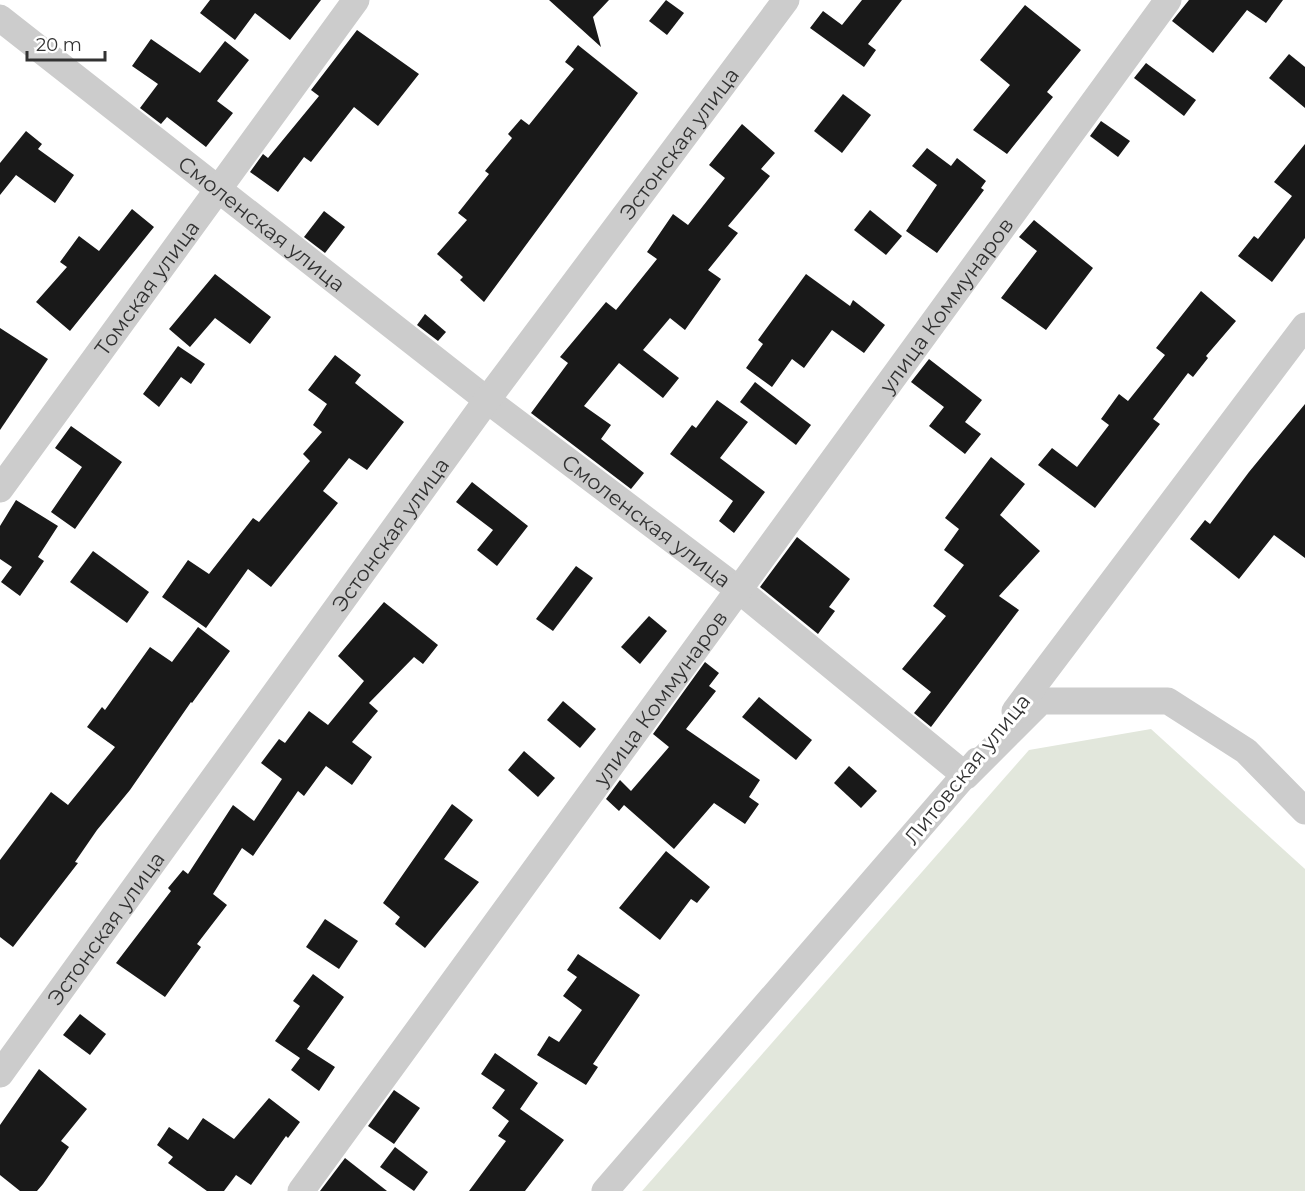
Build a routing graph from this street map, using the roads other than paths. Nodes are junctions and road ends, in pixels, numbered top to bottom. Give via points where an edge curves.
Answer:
1 (356, 0) edge
2 (786, 0) edge
3 (1168, 0) edge
4 (0, 18) edge
5 (218, 189) junction
6 (1305, 326) edge
7 (487, 400) junction
8 (0, 489) edge
9 (739, 590) junction
10 (966, 776) junction
11 (1305, 811) edge
12 (0, 1074) edge
13 (301, 1191) edge
14 (605, 1191) edge

1 - 5 street, Томская улица
2 - 7 street, Эстонская улица
3 - 9 street, улица Коммунаров
4 - 5 street, Смоленская улица
5 - 7 street, Смоленская улица
5 - 8 street, Томская улица
6 - 10 street, Литовская улица
7 - 9 street, Смоленская улица
7 - 12 street, Эстонская улица
9 - 10 street, Смоленская улица
9 - 13 street, улица Коммунаров
10 - 11 street via 1041,701 1168,701 1246,751
10 - 14 street, Литовская улица

